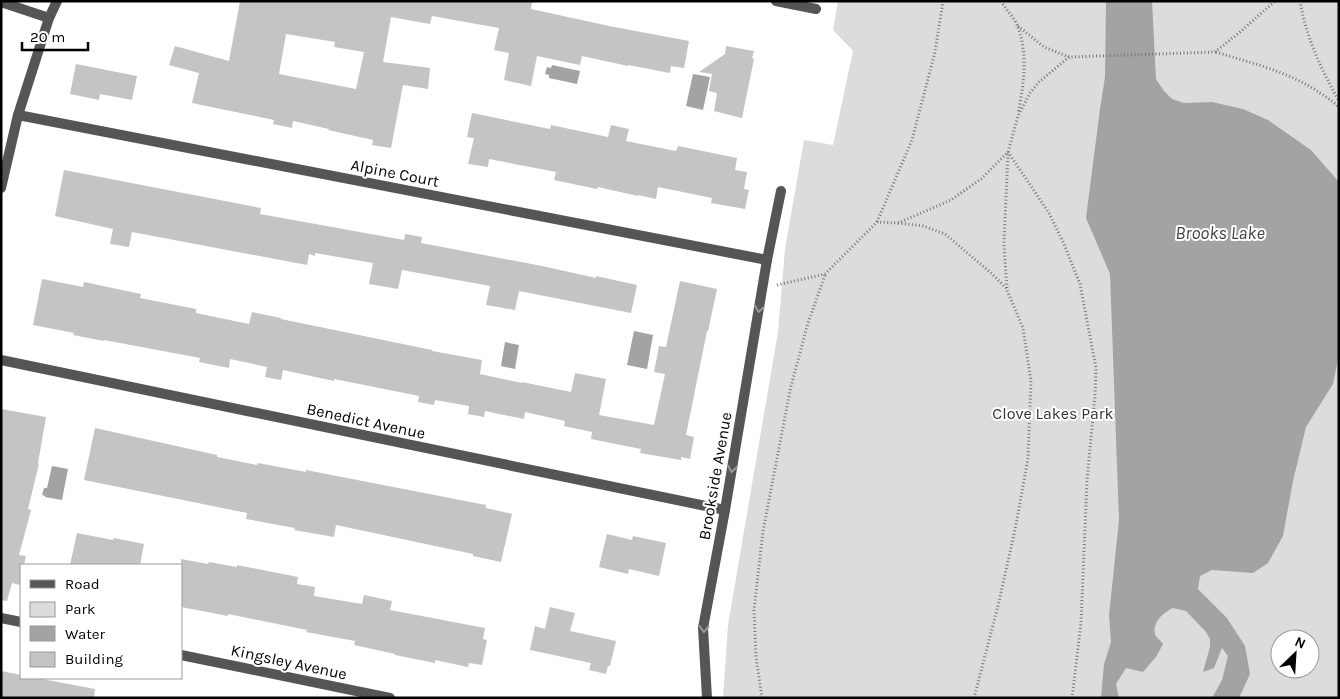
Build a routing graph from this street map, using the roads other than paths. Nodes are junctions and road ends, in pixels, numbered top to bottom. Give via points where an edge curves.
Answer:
1 (57, 1) edge
2 (776, 1) edge
3 (1, 2) edge
4 (816, 9) dead end
5 (49, 18) junction
6 (18, 115) junction
7 (1, 188) edge
8 (781, 191) dead end
9 (767, 260) junction
10 (1, 360) edge
11 (725, 510) junction
12 (1, 618) edge
13 (20, 622) edge
14 (182, 655) edge
15 (390, 698) edge
16 (707, 698) edge

1 - 5 street
2 - 4 street
3 - 5 street
5 - 6 street
6 - 7 street
6 - 9 street, Alpine Court
8 - 9 street, Brookside Avenue
9 -> 11 street, Brookside Avenue
10 - 11 street, Benedict Avenue
11 -> 16 street, Brookside Avenue via 703,628
12 - 13 street
14 - 15 street, Kingsley Avenue

